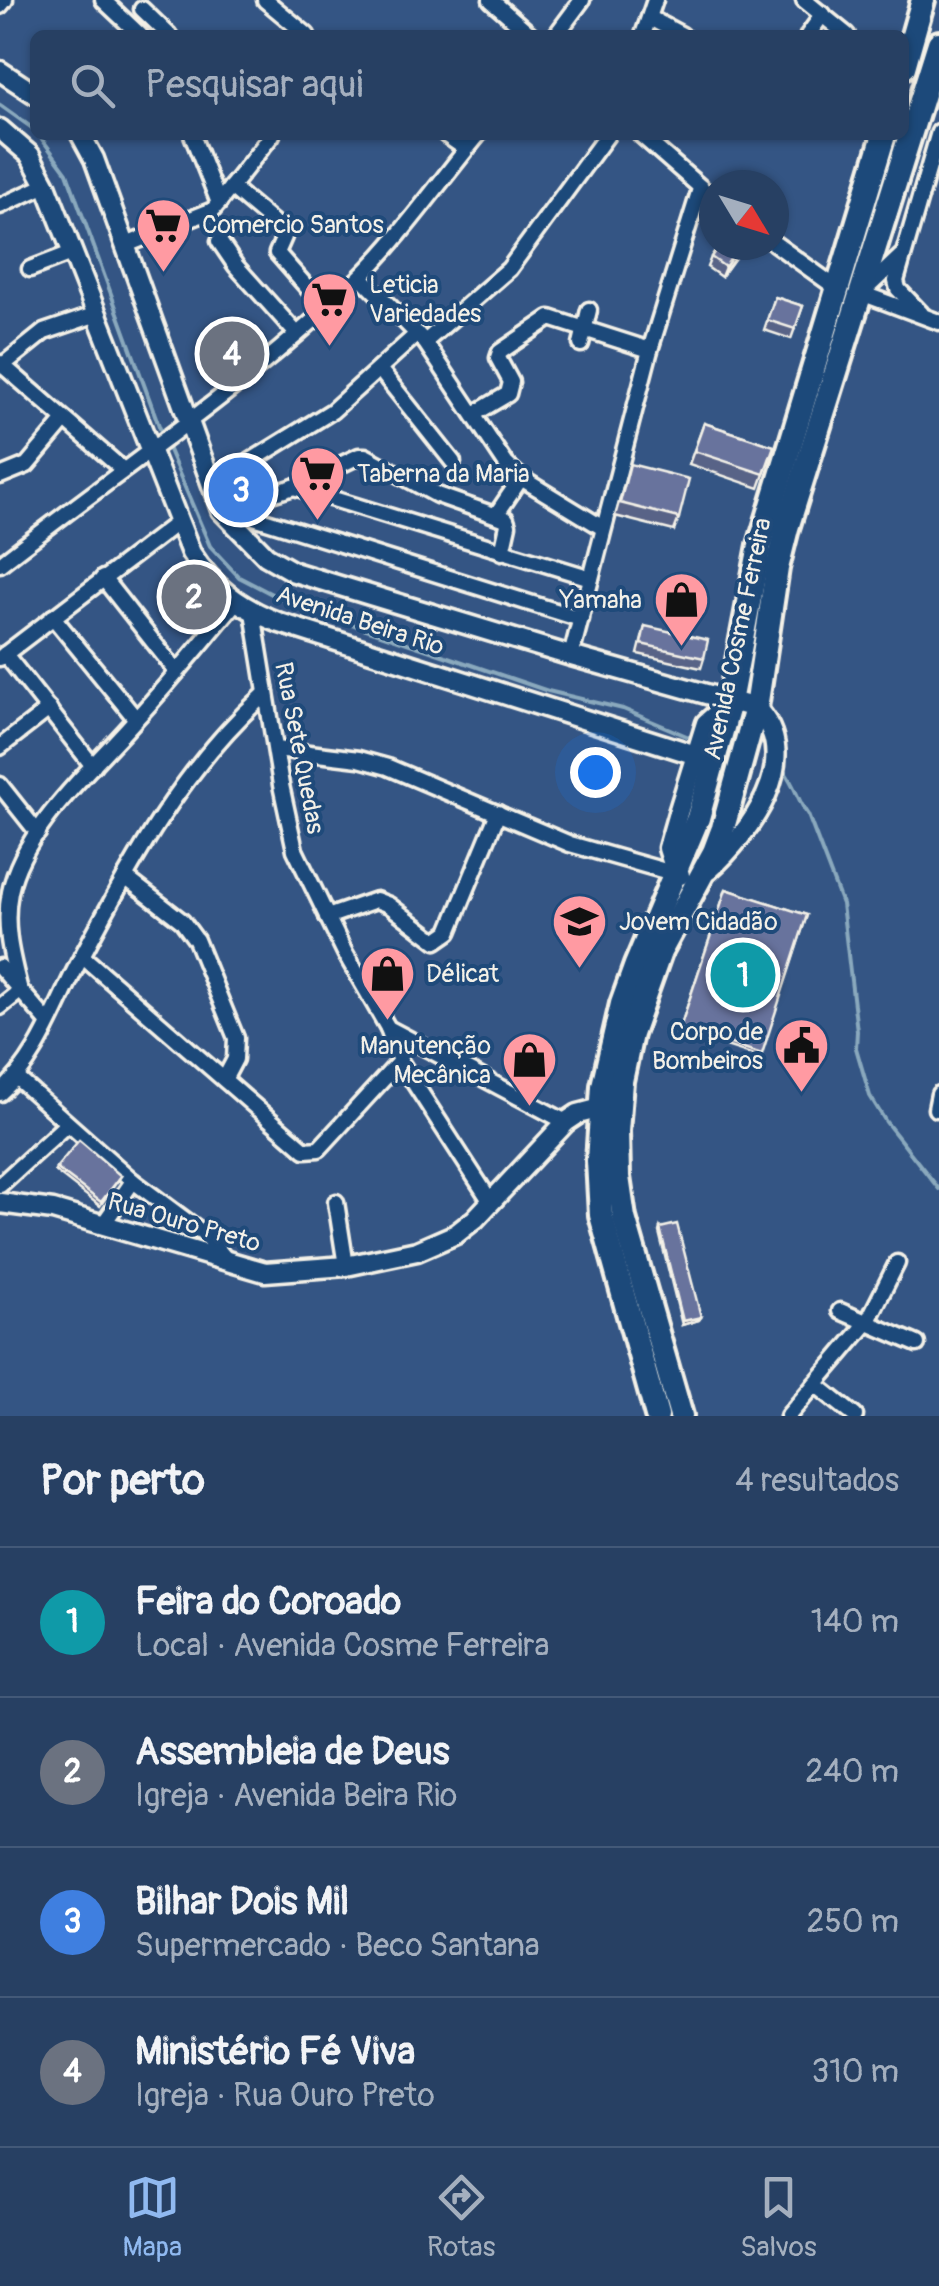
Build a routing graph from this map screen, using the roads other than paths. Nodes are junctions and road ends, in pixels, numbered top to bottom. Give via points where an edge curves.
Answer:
1 (6, 0) edge
2 (103, 0) edge
3 (265, 0) edge
4 (492, 0) edge
5 (582, 0) edge
6 (654, 0) edge
7 (804, 0) edge
8 (923, 0) edge
9 (0, 6) edge
10 (142, 9) dead end
11 (823, 14) junction
12 (650, 18) junction
13 (135, 30) edge
14 (164, 30) edge
15 (301, 30) edge
16 (525, 30) edge
17 (560, 30) edge
18 (645, 30) edge
19 (673, 30) edge
20 (812, 30) edge
21 (842, 30) edge
22 (909, 49) edge
23 (938, 58) edge
24 (0, 71) edge
25 (30, 91) edge
26 (939, 132) edge
27 (909, 134) edge
28 (3, 136) edge
29 (84, 140) edge
30 (197, 140) edge
31 (268, 140) edge
32 (453, 140) edge
33 (474, 140) edge
34 (604, 140) edge
35 (646, 140) edge
36 (883, 140) edge
37 (907, 140) edge
38 (466, 149) junction
39 (46, 185) junction
40 (231, 188) junction
41 (699, 188) edge
42 (699, 192) edge
43 (219, 204) junction
44 (0, 206) edge
45 (219, 241) dead end
46 (126, 245) junction
47 (74, 252) junction
48 (905, 252) junction
49 (789, 253) edge
50 (30, 269) dead end
51 (360, 277) junction
52 (849, 291) junction
53 (326, 310) junction
54 (589, 310) dead end
55 (921, 313) junction
56 (97, 314) junction
57 (939, 322) edge
58 (296, 334) junction
59 (421, 338) junction
60 (582, 338) junction
61 (650, 350) junction
62 (2, 364) edge
63 (380, 370) junction
64 (474, 414) junction
65 (64, 420) junction
66 (187, 423) junction
67 (154, 446) junction
68 (453, 462) dead end
69 (122, 469) junction
70 (0, 476) edge
71 (521, 478) junction
72 (212, 485) junction
73 (294, 487) junction
74 (223, 509) junction
75 (496, 514) junction
76 (177, 524) junction
77 (603, 528) junction
78 (502, 552) junction
79 (0, 564) edge
80 (104, 578) junction
81 (591, 578) junction
82 (235, 603) junction
83 (253, 612) junction
84 (54, 617) junction
85 (580, 619) junction
86 (2, 656) edge
87 (571, 656) junction
88 (177, 672) junction
89 (265, 694) junction
90 (730, 702) junction
91 (756, 708) junction
92 (48, 710) junction
93 (136, 719) junction
94 (0, 747) edge
95 (276, 749) junction
96 (696, 754) junction
97 (93, 766) junction
98 (0, 785) edge
99 (498, 813) junction
100 (38, 833) junction
101 (676, 874) junction
102 (702, 876) junction
103 (125, 877) junction
104 (327, 917) junction
105 (82, 956) junction
106 (0, 967) edge
107 (20, 991) junction
108 (0, 1007) edge
109 (48, 1022) junction
110 (388, 1028) junction
111 (400, 1061) junction
112 (17, 1078) junction
113 (226, 1078) junction
114 (0, 1093) edge
115 (601, 1108) junction
116 (566, 1122) junction
117 (67, 1124) junction
118 (133, 1182) junction
119 (0, 1185) edge
120 (336, 1202) dead end
121 (490, 1202) junction
122 (0, 1203) edge
123 (102, 1226) junction
124 (228, 1262) junction
125 (896, 1263) dead end
126 (346, 1266) junction
127 (840, 1311) dead end
128 (867, 1323) junction
129 (917, 1344) dead end
130 (815, 1384) junction
131 (657, 1416) edge
132 (681, 1416) edge
133 (788, 1416) edge
134 (854, 1416) edge

1 - 9 street
2 - 13 street
3 - 15 street
4 - 16 street
5 - 17 street
6 - 12 street
7 - 11 street
8 - 22 main road
10 - 14 street
11 - 20 street
11 - 21 street
12 - 18 street
12 - 19 street
23 - 27 main road, Avenida Cosme Ferreira
24 - 25 street
26 - 48 street
28 - 39 street, Avenida Beira Rio via 30,155
29 - 46 street, Avenida Beira Rio
30 - 43 street
31 - 40 street
32 - 38 street
33 - 38 street
34 - 59 street via 509,269
35 - 41 street
36 - 52 main road, Avenida Cosme Ferreira
37 - 52 main road, Avenida Cosme Ferreira
38 - 51 street
39 - 44 street
39 - 47 street, Avenida Beira Rio
40 - 43 street
40 - 53 street via 282,230 277,253
42 - 61 street
43 - 46 street
45 - 58 street
46 - 66 street, Avenida Beira Rio
47 - 50 street
47 - 56 street, Avenida Beira Rio
48 - 52 street via 882,277
48 - 55 street via 896,286
49 - 52 street
51 - 53 street
51 - 59 street
52 - 55 street
52 - 90 main road, Avenida Cosme Ferreira via 760,545
52 - 91 main road, Avenida Cosme Ferreira via 782,548
53 - 58 street
54 - 60 street
55 - 57 street
56 - 62 street via 32,338
56 - 67 street, Avenida Beira Rio
58 - 66 street
59 - 63 street
59 - 64 street
60 - 61 street
60 - 64 street via 550,318 504,347 498,358 511,382 508,394
61 - 77 street
62 - 65 street
63 - 68 street
63 - 72 street via 306,430
64 - 71 street
65 - 69 street
65 - 70 street via 27,465
66 - 67 street
66 - 72 street, Avenida Beira Rio
67 - 69 street
67 - 76 street, Avenida Beira Rio
69 - 79 street
71 - 75 street
71 - 77 street
72 - 74 street, Avenida Beira Rio
73 - 74 street
73 - 75 street via 365,456 437,495
73 - 78 street
74 - 85 street
74 - 87 street, Avenida Beira Rio via 266,556 294,572
75 - 78 street via 508,525
76 - 80 street
76 - 82 street, Avenida Beira Rio via 201,569
77 - 81 street
78 - 81 street
80 - 84 street
80 - 88 street
81 - 85 street
82 - 83 street, Avenida Beira Rio
82 - 88 street
83 - 89 street, Rua Sete Quedas
83 - 96 street, Avenida Beira Rio
84 - 86 street
84 - 93 street
85 - 87 street
86 - 92 street
87 - 90 street, Avenida Beira Rio
88 - 93 street
89 - 95 street, Rua Sete Quedas
89 - 103 street via 206,753
90 - 91 street, Avenida Beira Rio
90 - 96 street via 706,723
90 - 101 main road, Avenida Cosme Ferreira
91 - 102 main road, Avenida Cosme Ferreira via 723,828
91 - 102 street via 775,748 768,788 744,834
92 - 94 street
92 - 97 street
93 - 97 street
95 - 99 street via 359,758
95 - 104 street, Rua Sete Quedas via 296,850
96 - 101 street via 668,848
97 - 100 street
98 - 100 street
99 - 101 street via 599,855
99 - 104 street via 449,932 436,941 383,901
100 - 107 street via 17,868 7,911
101 - 102 street
101 - 115 main road, Avenida Cosme Ferreira via 622,1004
102 - 132 main road, Avenida Cosme Ferreira via 672,925 644,993 625,1060 617,1131 624,1218
103 - 105 street
103 - 113 street via 190,930 236,1038
104 - 110 street, Rua Sete Quedas
105 - 109 street
105 - 113 street
106 - 107 street
107 - 108 street
107 - 109 street
109 - 112 street
110 - 111 street, Rua Sete Quedas
110 - 116 street
111 - 113 street via 312,1151
111 - 121 street, Rua Sete Quedas
112 - 114 street
112 - 117 street
115 - 116 street, Rua Ouro Preto
115 - 131 main road, Avenida Cosme Ferreira via 601,1215
116 - 121 street, Rua Ouro Preto
117 - 118 street
117 - 119 street
118 - 123 street
118 - 124 street via 207,1236
120 - 126 street
121 - 126 street, Rua Ouro Preto via 436,1245
122 - 123 street, Rua Ouro Preto via 34,1205
123 - 124 street, Rua Ouro Preto
124 - 126 street, Rua Ouro Preto via 284,1273
125 - 128 street
127 - 128 street
128 - 129 street
128 - 130 street
130 - 133 street
130 - 134 street

